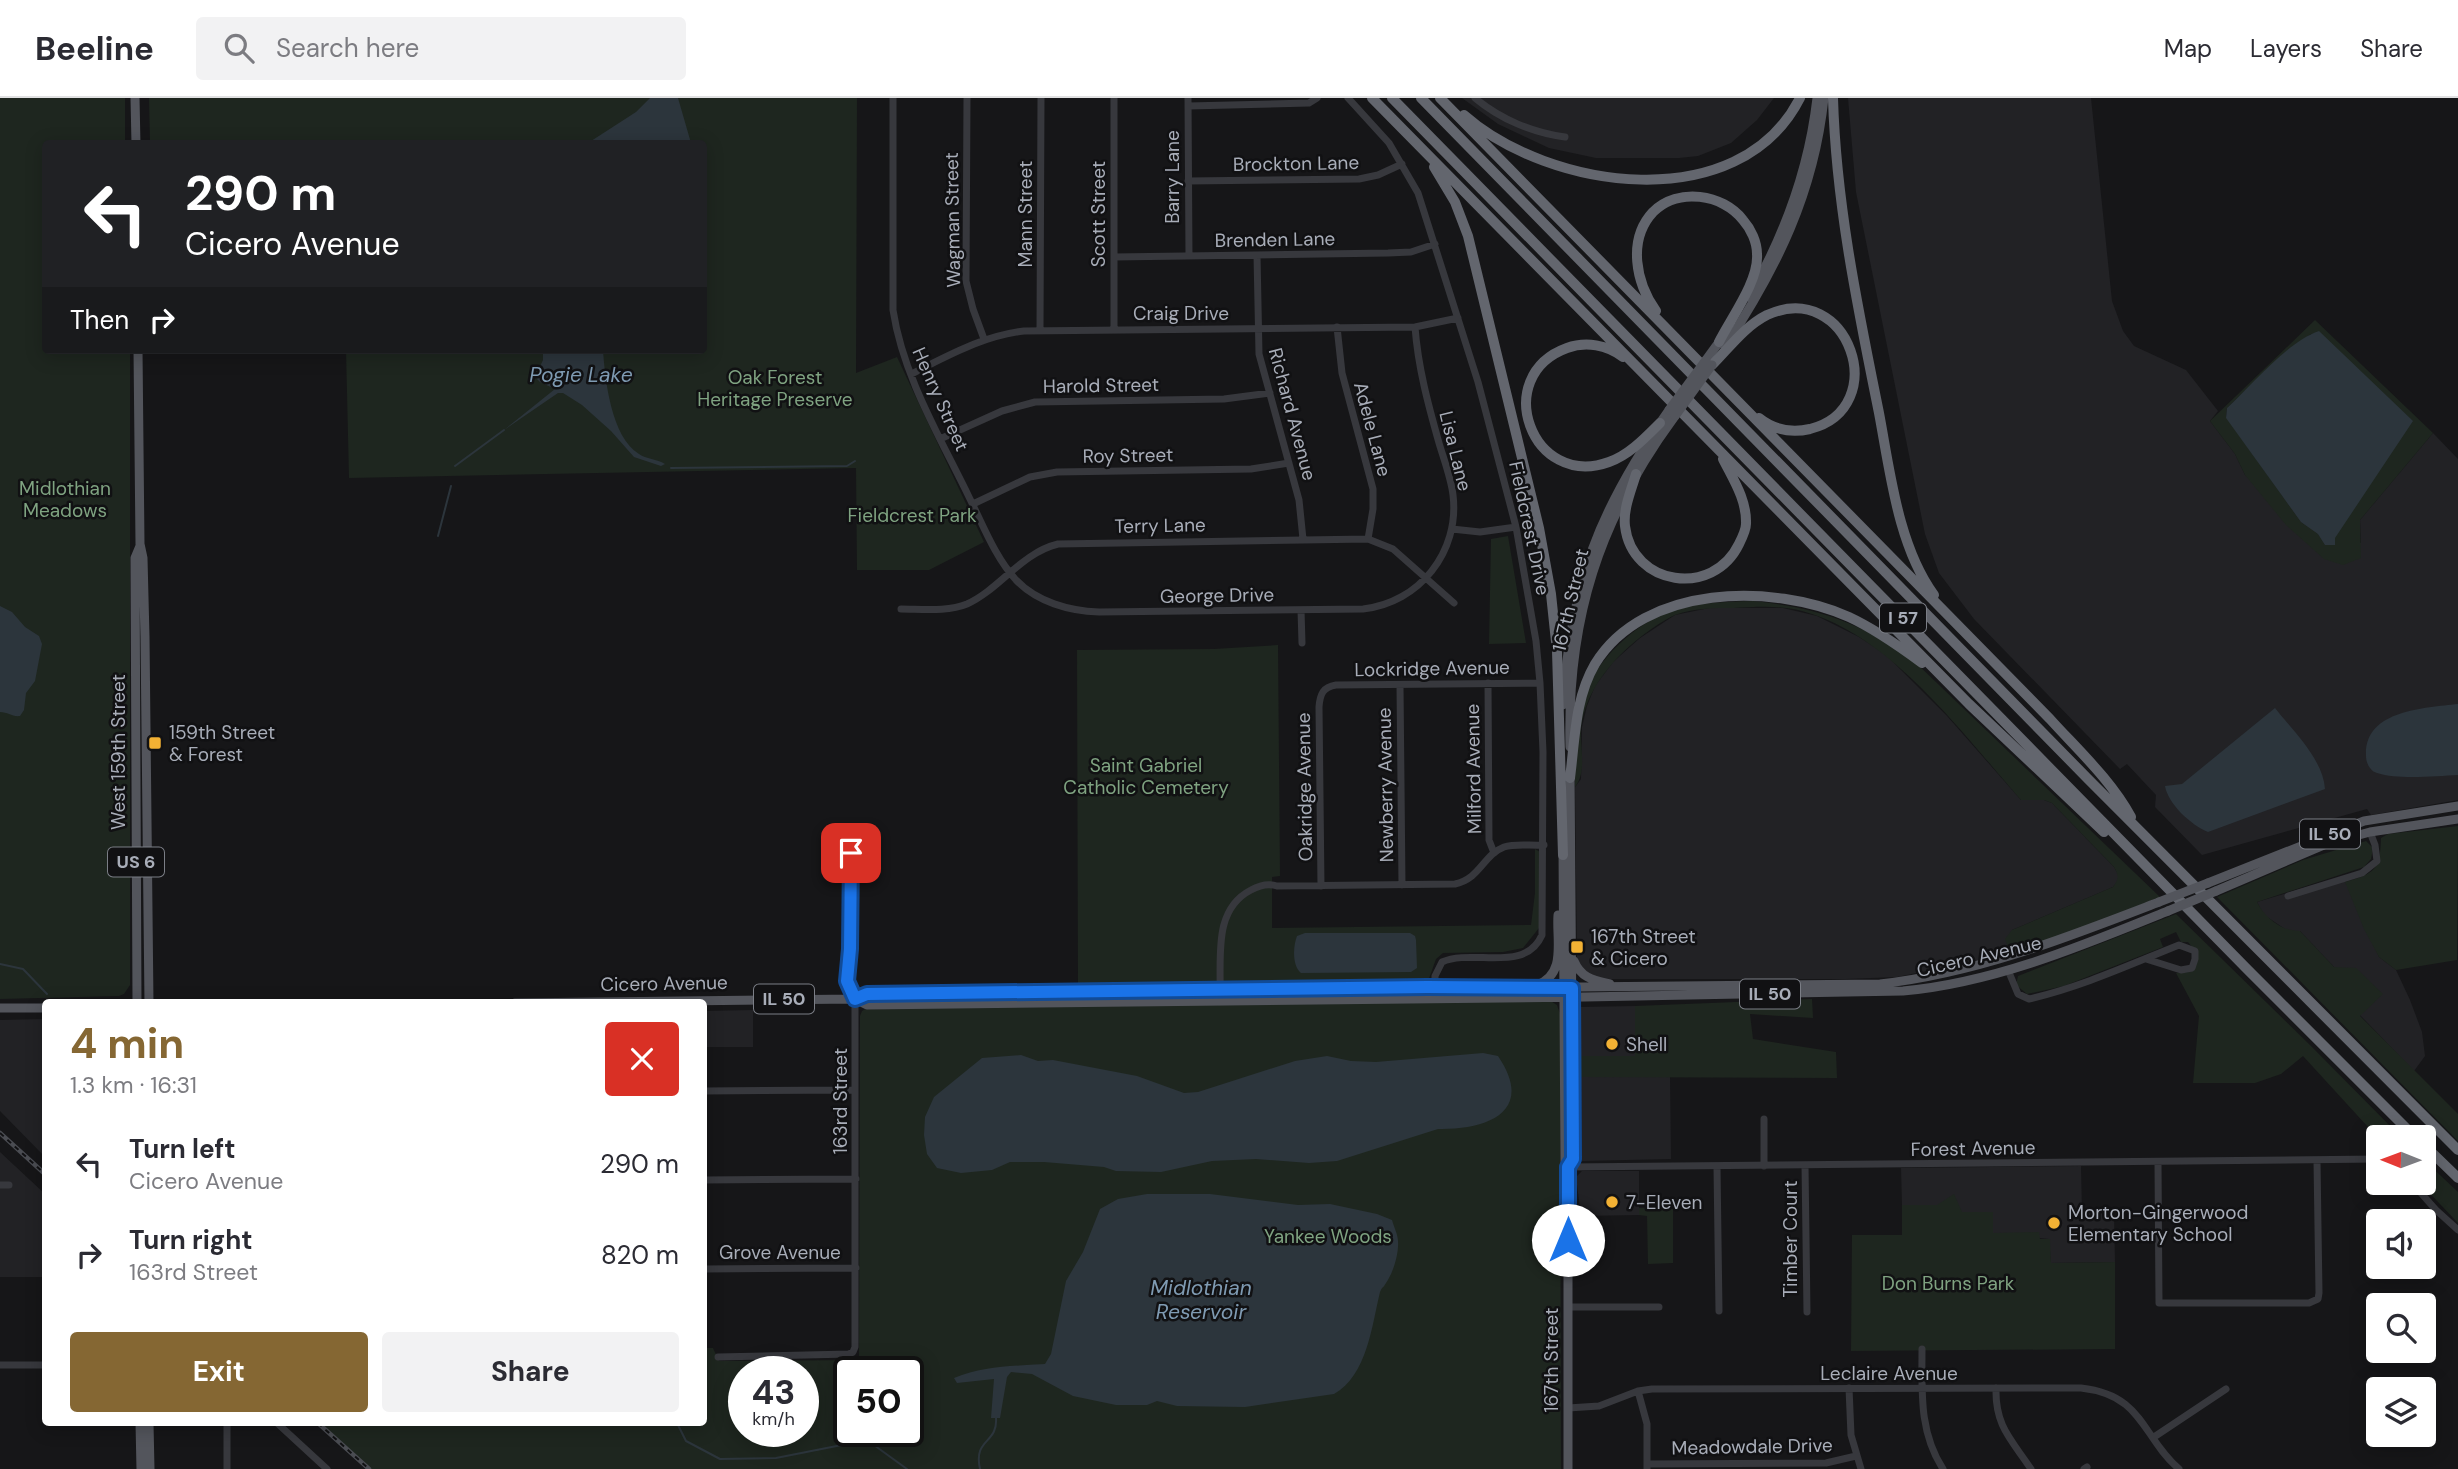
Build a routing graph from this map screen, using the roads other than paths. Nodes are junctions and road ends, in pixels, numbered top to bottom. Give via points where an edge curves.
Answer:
1 (135, 98) edge
2 (893, 98) edge
3 (967, 98) edge
4 (1041, 98) edge
5 (1114, 98) edge
6 (1317, 98) edge
7 (1348, 98) edge
8 (1373, 98) edge
9 (1392, 98) edge
10 (1421, 98) edge
11 (1442, 98) edge
12 (1475, 98) edge
13 (1800, 98) edge
14 (1817, 98) edge
15 (1824, 98) edge
16 (1833, 98) edge
17 (1188, 102) edge
18 (1565, 137) dead end
19 (1412, 139) junction
20 (136, 140) edge
21 (1402, 164) junction
22 (1188, 181) junction
23 (1435, 244) junction
24 (1256, 255) junction
25 (1189, 256) junction
26 (1114, 257) junction
27 (1458, 318) junction
28 (1337, 327) junction
29 (1415, 327) junction
30 (1257, 328) junction
31 (1114, 329) junction
32 (1668, 329) junction
33 (1040, 330) junction
34 (984, 340) junction
35 (1719, 342) junction
36 (138, 354) edge
37 (1709, 363) junction
38 (911, 374) junction
39 (1647, 377) junction
40 (1270, 393) junction
41 (1734, 398) junction
42 (1672, 413) junction
43 (1660, 423) junction
44 (1700, 431) junction
45 (940, 439) junction
46 (1289, 463) junction
47 (1636, 474) junction
48 (973, 504) junction
49 (1516, 527) junction
50 (1452, 529) junction
51 (1303, 539) junction
52 (1368, 539) junction
53 (140, 544) junction
54 (1010, 572) junction
55 (1427, 578) junction
56 (1454, 603) dead end
57 (901, 609) dead end
58 (1301, 610) junction
59 (1953, 620) junction
60 (1302, 643) dead end
61 (1488, 683) junction
62 (1540, 683) junction
63 (1400, 685) junction
64 (1324, 689) joint
65 (1969, 704) junction
66 (1570, 778) junction
67 (2458, 806) edge
68 (2458, 818) edge
69 (2136, 827) junction
70 (2370, 832) junction
71 (1544, 845) junction
72 (851, 853) dead end
73 (1494, 853) junction
74 (1563, 855) junction
75 (1563, 878) junction
76 (1402, 885) junction
77 (1321, 886) junction
78 (2168, 888) junction
79 (2288, 896) dead end
80 (1572, 958) junction
81 (2146, 958) junction
82 (2004, 959) junction
83 (2008, 970) junction
84 (1435, 987) junction
85 (1530, 987) junction
86 (1628, 988) junction
87 (1220, 990) junction
88 (1567, 993) junction
89 (137, 999) edge
90 (149, 999) edge
91 (855, 999) junction
92 (1435, 999) junction
93 (707, 1002) edge
94 (0, 1008) edge
95 (42, 1008) edge
96 (855, 1090) junction
97 (707, 1091) edge
98 (1764, 1119) dead end
99 (2403, 1125) edge
100 (2458, 1150) edge
101 (2436, 1157) edge
102 (2366, 1160) edge
103 (2318, 1161) junction
104 (2158, 1162) junction
105 (1805, 1165) junction
106 (1764, 1166) junction
107 (1568, 1167) junction
108 (1717, 1167) junction
109 (2458, 1178) edge
110 (856, 1179) junction
111 (707, 1180) edge
112 (0, 1185) edge
113 (9, 1185) dead end
114 (2423, 1195) edge
115 (2435, 1209) edge
116 (2436, 1210) edge
117 (2458, 1230) edge
118 (856, 1268) junction
119 (707, 1269) edge
120 (1569, 1307) junction
121 (1659, 1307) dead end
122 (1719, 1311) dead end
123 (1807, 1312) dead end
124 (1922, 1349) dead end
125 (718, 1357) dead end
126 (0, 1365) edge
127 (42, 1365) edge
128 (1849, 1388) junction
129 (1922, 1388) junction
130 (1996, 1388) junction
131 (2226, 1389) dead end
132 (1638, 1391) junction
133 (1568, 1408) junction
134 (140, 1426) edge
135 (149, 1426) edge
136 (226, 1426) edge
137 (280, 1426) edge
138 (2154, 1437) junction
139 (1856, 1456) junction
140 (1647, 1466) edge
141 (1720, 1466) edge
142 (324, 1467) edge
143 (141, 1469) edge
144 (150, 1469) edge
145 (227, 1469) edge
146 (1568, 1469) edge
147 (1861, 1469) edge
148 (1943, 1469) edge
149 (2031, 1469) edge
150 (2179, 1469) edge

1 - 20 main road
2 - 38 street, Henry Street via 893,310 897,340
3 - 34 street, Wagman Street via 967,287
4 - 33 street, Mann Street
5 - 26 street, Scott Street
6 - 17 street via 1309,103
7 - 21 street, Fieldcrest Drive
8 - 19 highway
9 - 78 highway, I 57
10 - 69 highway, I 57
11 - 13 highway via 1476,126 1530,156 1587,174 1643,180 1674,179 1728,165 1775,132
11 - 32 highway
12 - 18 street via 1512,121 1546,135
14 - 35 main road, 167th Street via 1810,143 1780,237 1751,294
15 - 37 main road, 167th Street via 1818,144 1787,239 1769,277
16 - 59 highway via 1840,199 1900,520 1930,589
17 - 22 street, Barry Lane
19 - 39 highway
19 - 74 highway via 1446,185 1468,236 1539,528 1557,651
21 - 22 street, Brockton Lane via 1359,179
21 - 23 street, Fieldcrest Drive via 1418,193
22 - 25 street, Barry Lane
23 - 24 street, Brenden Lane via 1400,253
23 - 27 street, Fieldcrest Drive
24 - 25 street, Brenden Lane
24 - 30 street, Richard Avenue
25 - 26 street, Brenden Lane
26 - 31 street, Scott Street
27 - 29 street, Craig Drive
27 - 49 street, Fieldcrest Drive
28 - 29 street, Craig Drive
28 - 30 street, Craig Drive
28 - 52 street, Adele Lane via 1342,373 1373,489
29 - 50 street, Lisa Lane via 1421,377 1453,495
30 - 31 street, Craig Drive
30 - 40 street, Richard Avenue
31 - 33 street, Craig Drive
32 - 35 highway via 1651,304 1637,268 1644,228 1654,212 1670,202 1688,197 1722,201 1746,223 1758,255 1755,271
32 - 41 highway
33 - 34 street, Craig Drive
34 - 38 street, Craig Drive
35 - 37 main road, 167th Street
36 - 53 main road, West 159th Street / US 6
37 - 41 highway via 1750,326 1784,310 1822,316 1838,327 1850,346 1855,372 1851,390 1839,412 1821,425 1779,429
37 - 42 main road, 167th Street, bridge
38 - 45 street, Henry Street
39 - 43 highway via 1606,348 1584,345 1565,349 1547,359 1534,374 1527,397 1528,421 1538,442 1552,456 1586,467 1623,455
39 - 44 highway
40 - 45 street, Harold Street via 1224,399 1035,402 1002,411
40 - 46 street, Richard Avenue
41 - 59 highway
42 - 43 main road, 167th Street
42 - 47 main road, 167th Street
43 - 74 main road, 167th Street via 1602,522 1576,602 1561,725
44 - 47 highway via 1723,459 1744,504 1746,526 1741,542 1718,570 1703,578 1676,578 1651,570 1637,557 1624,525
44 - 65 highway
45 - 48 street, Henry Street
46 - 48 street, Roy Street via 1251,469 1057,472 1030,477
46 - 51 street, Richard Avenue via 1301,508
47 - 66 main road, 167th Street via 1609,525 1583,603 1573,666
48 - 54 street, Henry Street
49 - 50 street via 1480,533
49 - 62 street, Fieldcrest Drive
50 - 55 street, Lisa Lane via 1444,553
51 - 52 street, Terry Lane
51 - 54 street, Terry Lane via 1058,544 1035,552
52 - 55 street, Terry Lane via 1393,549
53 - 89 main road, West 159th Street / US 6 via 135,558 134,637
53 - 90 main road, West 159th Street / US 6
54 - 57 street, Terry Lane via 966,604
54 - 58 street, George Drive via 1037,596 1084,612
55 - 56 street, Terry Lane
55 - 58 street, George Drive via 1406,595 1372,608
58 - 60 street
59 - 69 highway via 2090,762
61 - 62 street, Lockridge Avenue
61 - 63 street, Lockridge Avenue
61 - 73 street, Milford Avenue via 1489,840
62 - 71 street, Fieldcrest Drive
63 - 64 street, Lockridge Avenue
63 - 76 street, Newberry Avenue
64 - 77 street, Oakridge Avenue via 1319,707
65 - 66 highway via 1925,665 1849,617 1788,600 1702,598 1646,617 1624,631 1596,663 1578,706
65 - 78 highway
66 - 80 main road, 167th Street
67 - 82 main road, Cicero Avenue / IL 50, bridge via 2364,821
68 - 70 main road, Cicero Avenue / IL 50
69 - 100 highway, I 57
70 - 79 street via 2377,861 2362,873
70 - 83 main road, Cicero Avenue / IL 50, bridge via 2326,844 2066,953
71 - 73 street via 1513,845
71 - 84 street, Fieldcrest Drive via 1544,929 1537,945 1522,956 1448,959 1437,968
72 - 91 street, 163rd Street via 847,981
73 - 76 street via 1464,882
74 - 75 main road, 167th Street
75 - 85 main road via 1556,967 1549,979
75 - 88 main road, 167th Street
76 - 77 street
77 - 87 street via 1267,885 1238,899 1223,926
78 - 99 highway, I 57
80 - 86 main road via 1587,979
80 - 88 main road, 167th Street
81 - 81 street via 2179,946 2195,951 2192,968 2181,971
81 - 83 street via 2029,999 2018,994
82 - 83 main road
82 - 86 main road, Cicero Avenue / IL 50 via 1880,984
83 - 88 main road, Cicero Avenue / IL 50 via 1925,989 1892,991
84 - 85 main road, Cicero Avenue / IL 50
84 - 87 main road, Cicero Avenue / IL 50
84 - 92 street, Fieldcrest Drive
85 - 88 main road, Cicero Avenue / IL 50
86 - 88 main road, Cicero Avenue / IL 50
87 - 91 main road, Cicero Avenue / IL 50 via 867,994
88 - 92 main road, Cicero Avenue / IL 50
88 - 107 main road, 167th Street via 1573,1159
91 - 92 main road, Cicero Avenue / IL 50 via 867,1005
91 - 93 main road, Cicero Avenue / IL 50
91 - 96 street, 163rd Street
94 - 95 main road
96 - 97 street
96 - 110 street, 163rd Street
98 - 106 street
101 - 109 highway
102 - 103 street, Forest Avenue
103 - 104 street, Forest Avenue
103 - 104 street via 2318,1299 2309,1303 2159,1303
104 - 105 street, Forest Avenue
105 - 106 street, Forest Avenue
105 - 123 street, Timber Court
106 - 108 street, Forest Avenue
107 - 108 street, Forest Avenue
107 - 120 main road, 167th Street
108 - 122 street
110 - 111 street
110 - 118 street, 163rd Street
112 - 113 street
114 - 115 street
116 - 117 street
118 - 119 street, Grove Avenue
118 - 125 street, 163rd Street via 853,1352
120 - 121 street
120 - 133 main road, 167th Street
124 - 129 street
126 - 127 street
128 - 129 street, Leclaire Avenue
128 - 132 street, Leclaire Avenue
128 - 139 street
129 - 130 street, Leclaire Avenue
129 - 148 street via 1926,1430
130 - 138 street, Leclaire Avenue via 2099,1391 2127,1404
130 - 149 street via 1998,1419
131 - 138 street
132 - 133 street, Leclaire Avenue via 1600,1406
132 - 140 street via 1647,1424
133 - 146 main road, 167th Street
134 - 143 main road
135 - 144 main road
136 - 145 street
137 - 142 street
138 - 150 street, Leclaire Avenue
139 - 141 street, Meadowdale Drive via 1826,1463
139 - 147 street
140 - 141 street, Meadowdale Drive

